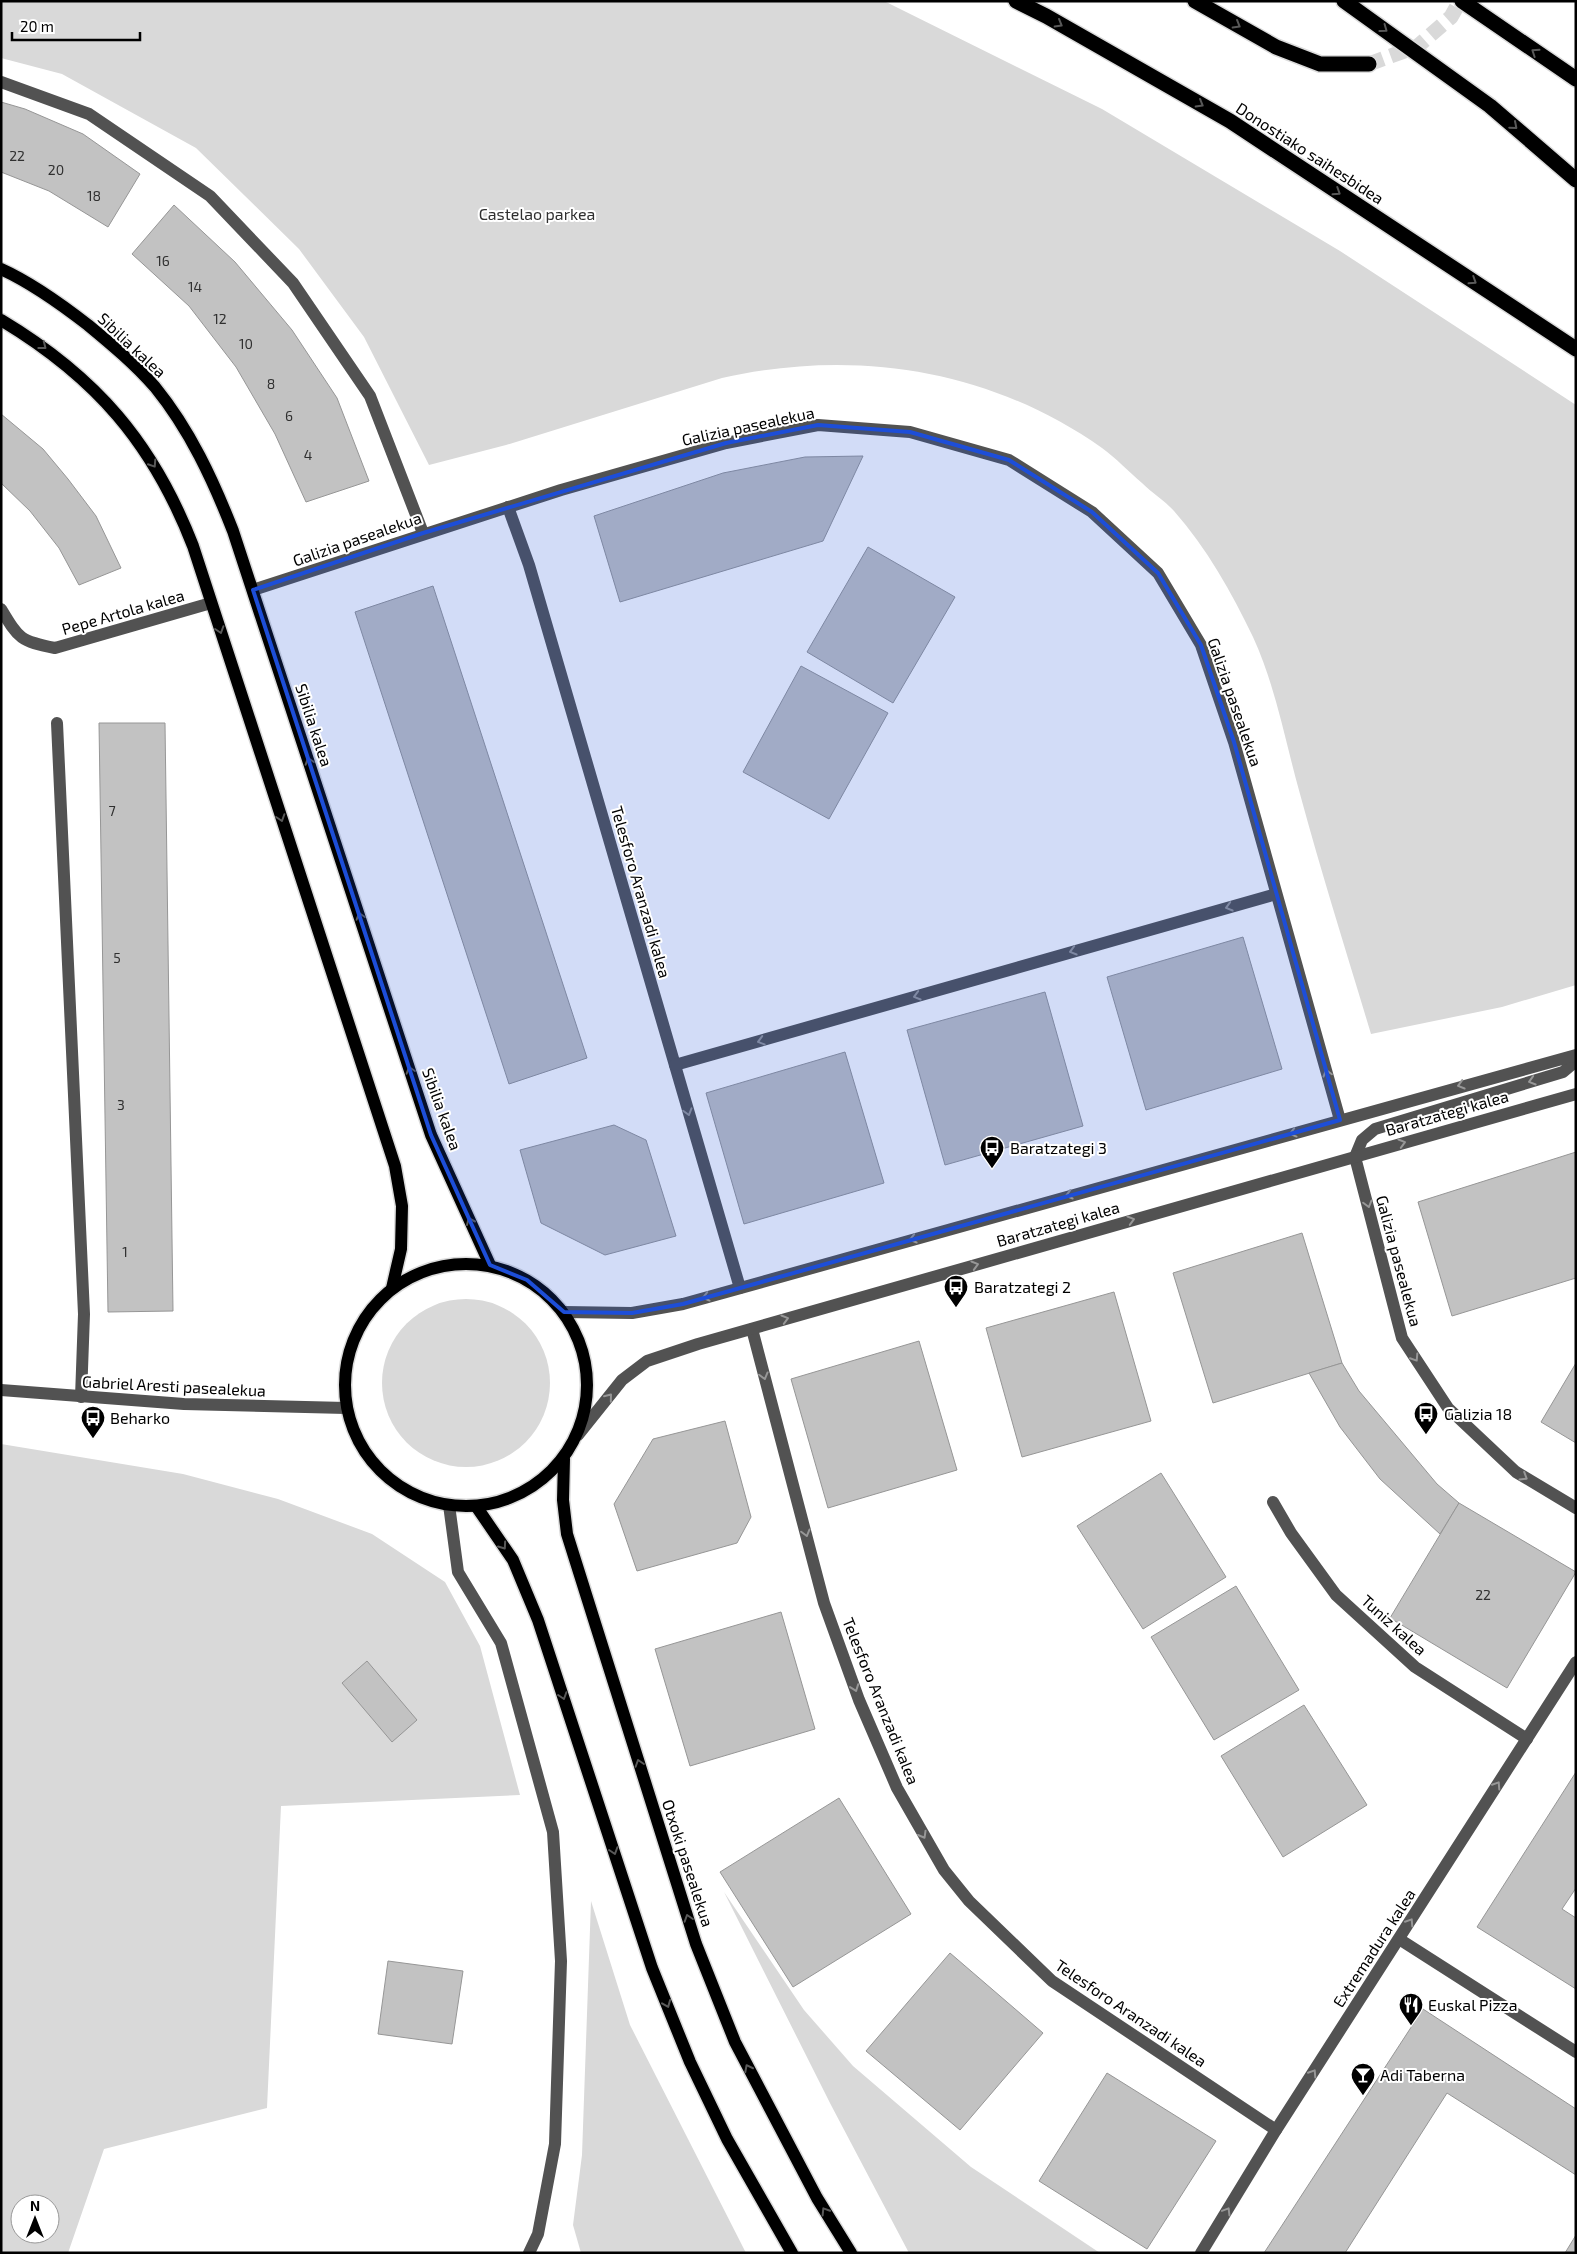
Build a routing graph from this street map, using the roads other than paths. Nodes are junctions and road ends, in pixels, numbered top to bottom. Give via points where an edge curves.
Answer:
1 (1016, 1) edge
2 (1195, 1) edge
3 (1344, 1) edge
4 (1462, 1) edge
5 (1369, 64) tunnel mouth
6 (1576, 79) edge
7 (1, 82) edge
8 (1576, 180) edge
9 (1, 269) edge
10 (1, 320) edge
11 (1576, 349) edge
12 (508, 507) junction
13 (423, 534) junction
14 (253, 590) junction
15 (212, 603) junction
16 (1, 609) edge
17 (57, 723) dead end
18 (1276, 894) junction
19 (1576, 1055) edge
20 (1576, 1061) edge
21 (675, 1065) junction
22 (1576, 1094) edge
23 (1340, 1120) junction
24 (1355, 1157) junction
25 (490, 1265) junction
26 (392, 1288) junction
27 (740, 1288) junction
28 (564, 1312) junction
29 (752, 1329) junction
30 (1, 1390) edge
31 (81, 1397) junction
32 (346, 1408) junction
33 (578, 1434) junction
34 (564, 1459) junction
35 (1273, 1502) dead end
36 (449, 1505) junction
37 (476, 1506) junction
38 (1576, 1508) edge
39 (1576, 1662) edge
40 (1527, 1739) junction
41 (1399, 1939) junction
42 (1576, 2052) edge
43 (1276, 2130) junction
44 (529, 2253) edge
45 (792, 2253) edge
46 (851, 2253) edge
47 (1202, 2253) edge

1 -> 11 highway, Donostiako saihesbidea via 1230,121
2 -> 5 highway via 1276,47 1320,64
3 -> 8 highway via 1490,106
6 -> 4 highway
7 - 13 street via 88,114 202,190 294,283 370,396
9 - 14 main road, Sibilia kalea via 62,304 120,351 155,387 191,439 216,486
10 -> 15 main road via 46,348 91,385 122,419 177,505
12 - 13 street, Galizia pasealekua
12 - 18 street, Galizia pasealekua via 726,443 818,426 910,432 1008,460 1092,512 1158,573 1201,645 1234,742
12 - 21 street, Telesforo Aranzadi kalea via 529,565
13 - 14 street, Galizia pasealekua
25 -> 14 main road, Sibilia kalea via 432,1135
15 - 16 street, Pepe Artola kalea via 55,648 32,644 15,633
15 -> 26 main road via 395,1166 402,1206 401,1240
17 - 31 street via 84,1314
18 -> 21 street
23 -> 18 street, Galizia pasealekua
19 -> 23 street, Baratzategi kalea
20 -> 24 street via 1563,1072 1375,1129 1362,1140
21 -> 27 street, Telesforo Aranzadi kalea
24 -> 22 street, Baratzategi kalea
23 -> 27 street, Baratzategi kalea
29 -> 24 street, Baratzategi kalea
24 -> 38 street, Galizia pasealekua via 1402,1338 1448,1408 1516,1472
25 - 26 main road via 454,1263 420,1272
25 - 28 main road via 528,1280
26 - 32 main road via 371,1307 348,1349 344,1384
27 -> 28 street, Baratzategi kalea via 683,1304 632,1313
28 - 33 main road via 575,1327 585,1363 587,1396
33 -> 29 street, Baratzategi kalea via 622,1380 647,1361
29 -> 43 street, Telesforo Aranzadi kalea via 824,1603 859,1700 897,1788 944,1870 968,1901 1052,1981
30 - 31 street, Gabriel Aresti pasealekua
31 - 32 street, Gabriel Aresti pasealekua via 184,1404
32 - 36 main road via 350,1425 366,1454 386,1476 424,1498
33 - 34 main road
34 - 37 main road via 538,1482 509,1498
46 -> 34 main road, Otxoki pasealekua via 817,2198 748,2068 696,1944 567,1534 563,1500
35 - 40 street, Tuniz kalea via 1336,1595 1415,1667
36 - 37 main road
36 - 44 street via 458,1572 500,1643 553,1832 561,1961 555,2144 538,2234
37 -> 45 main road via 513,1560 538,1620 652,1968 690,2062 727,2140
39 - 40 street, Extremadura kalea
41 -> 40 street, Extremadura kalea
41 - 42 street
43 -> 41 street, Extremadura kalea
47 -> 43 street, Extremadura kalea

